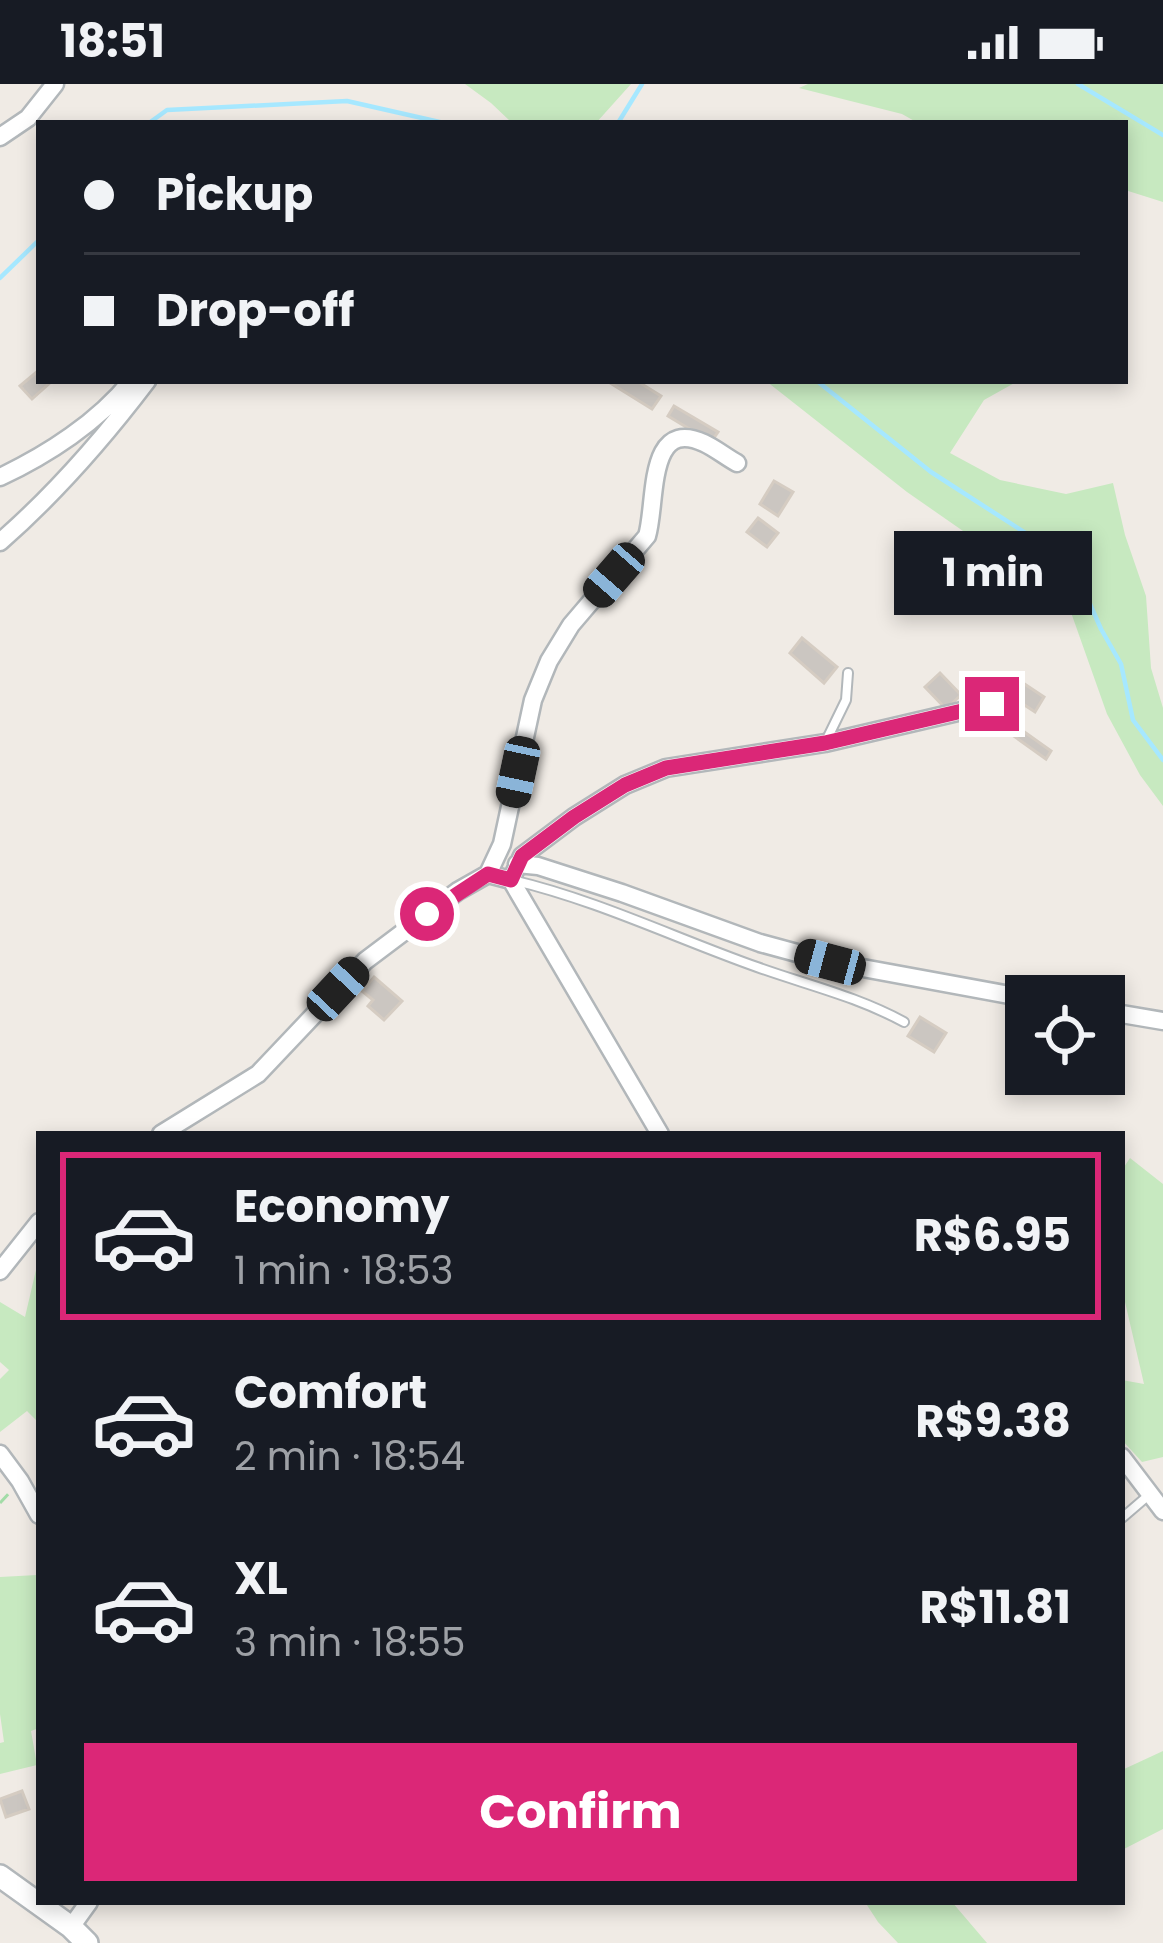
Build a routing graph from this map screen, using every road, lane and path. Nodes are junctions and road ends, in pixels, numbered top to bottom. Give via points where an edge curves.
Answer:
1 (55, 84) edge
2 (0, 137) edge
3 (127, 384) edge
4 (145, 384) edge
5 (736, 463) dead end
6 (0, 477) edge
7 (0, 542) edge
8 (848, 673) dead end
9 (992, 704) dead end
10 (825, 743) junction
11 (514, 872) junction
12 (488, 874) junction
13 (1005, 994) edge
14 (1125, 1015) edge
15 (1163, 1021) edge
16 (904, 1022) dead end
17 (166, 1131) edge
18 (658, 1131) edge
19 (36, 1226) edge
20 (0, 1271) edge
21 (0, 1454) edge
22 (1125, 1460) edge
23 (1157, 1490) edge
24 (36, 1510) edge
25 (1163, 1511) edge
26 (1125, 1516) edge
27 (0, 1876) edge
28 (36, 1903) edge
29 (39, 1905) edge
30 (88, 1905) edge
31 (79, 1935) edge

1 - 2 street
3 - 6 street via 71,436
4 - 7 street via 56,490
5 - 12 street via 689,439 664,448 647,536 548,661
8 - 10 lane via 846,700
9 - 10 street
10 - 11 street via 666,768 625,785 522,856
11 - 12 street
11 - 13 street via 538,866 760,943
11 - 16 lane
11 - 18 street
12 - 17 street via 365,961 258,1074
14 - 15 street
19 - 20 street
21 - 24 street
22 - 23 street
23 - 25 street
23 - 26 lane
27 - 28 street
29 - 31 street
30 - 31 street

